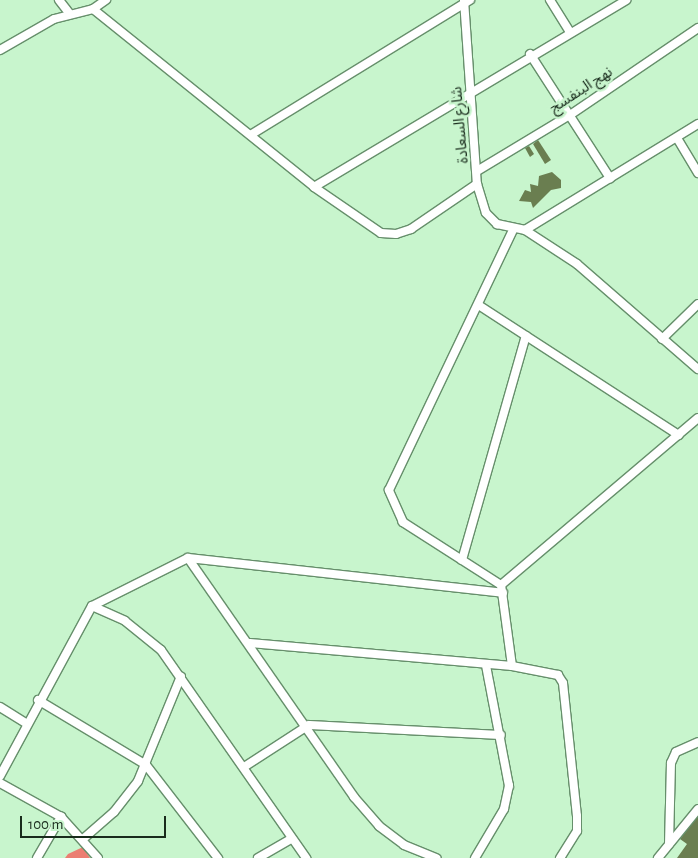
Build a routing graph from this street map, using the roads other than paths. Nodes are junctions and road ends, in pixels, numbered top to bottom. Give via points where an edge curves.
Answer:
1 (59, 0) edge
2 (106, 0) edge
3 (550, 0) edge
4 (626, 0) edge
5 (466, 1) edge
6 (93, 9) junction
7 (70, 14) junction
8 (698, 28) edge
9 (569, 31) junction
10 (1, 47) edge
11 (530, 54) junction
12 (471, 91) junction
13 (570, 115) junction
14 (698, 124) edge
15 (252, 134) junction
16 (677, 138) junction
17 (477, 171) junction
18 (698, 174) edge
19 (610, 178) junction
20 (477, 184) junction
21 (314, 187) junction
22 (513, 230) junction
23 (525, 230) junction
24 (698, 304) edge
25 (480, 306) junction
26 (526, 336) junction
27 (662, 339) junction
28 (698, 369) edge
29 (698, 418) edge
30 (679, 435) junction
31 (188, 558) junction
32 (462, 560) junction
33 (502, 589) junction
34 (92, 606) junction
35 (250, 642) junction
36 (486, 665) junction
37 (512, 666) junction
38 (181, 676) junction
39 (38, 700) junction
40 (0, 707) edge
41 (26, 723) junction
42 (309, 726) junction
43 (501, 735) junction
44 (698, 742) edge
45 (146, 765) junction
46 (244, 767) junction
47 (0, 776) edge
48 (0, 783) edge
49 (698, 809) edge
50 (61, 817) junction
51 (83, 839) junction
52 (291, 839) junction
53 (669, 844) junction
54 (37, 858) edge
55 (98, 858) edge
56 (218, 858) edge
57 (258, 858) edge
58 (306, 858) edge
59 (437, 858) edge
60 (475, 858) edge
61 (560, 858) edge
62 (658, 858) edge

1 - 7 street
2 - 6 street
3 - 9 street
4 - 9 street
5 - 12 street, شارع السعادة
5 - 15 street
6 - 7 street
6 - 15 street
7 - 10 street
8 - 13 street, نهج البنفسج
9 - 11 street
11 - 12 street
11 - 13 street
12 - 17 street, شارع السعادة
12 - 21 street
13 - 17 street, نهج البنفسج
13 - 19 street
14 - 16 street
15 - 21 street
16 - 18 street
16 - 19 street
17 - 20 street, شارع السعادة
19 - 23 street
20 - 21 street via 396,234 366,225
20 - 22 street, شارع السعادة via 486,213
22 - 23 street
22 - 25 street
23 - 27 street via 577,264
24 - 27 street
25 - 26 street
25 - 32 street via 389,490 403,522
26 - 30 street
26 - 32 street
27 - 28 street
29 - 30 street
30 - 33 street
31 - 33 street
31 - 34 street
31 - 35 street
32 - 33 street
33 - 37 street
34 - 38 street via 145,635
34 - 39 street
35 - 36 street
35 - 42 street
36 - 37 street
36 - 43 street
37 - 61 street via 552,672 563,683 577,831
38 - 45 street
38 - 46 street
39 - 41 street
39 - 45 street
40 - 41 street
41 - 47 street
42 - 43 street
42 - 46 street
42 - 59 street via 354,797 379,826 404,845
43 - 60 street via 509,786 504,809
44 - 53 street via 676,752 671,763
45 - 51 street via 129,797
45 - 56 street
46 - 52 street
48 - 50 street
49 - 53 street
50 - 51 street
50 - 54 street
51 - 55 street
52 - 57 street
52 - 58 street
53 - 62 street

